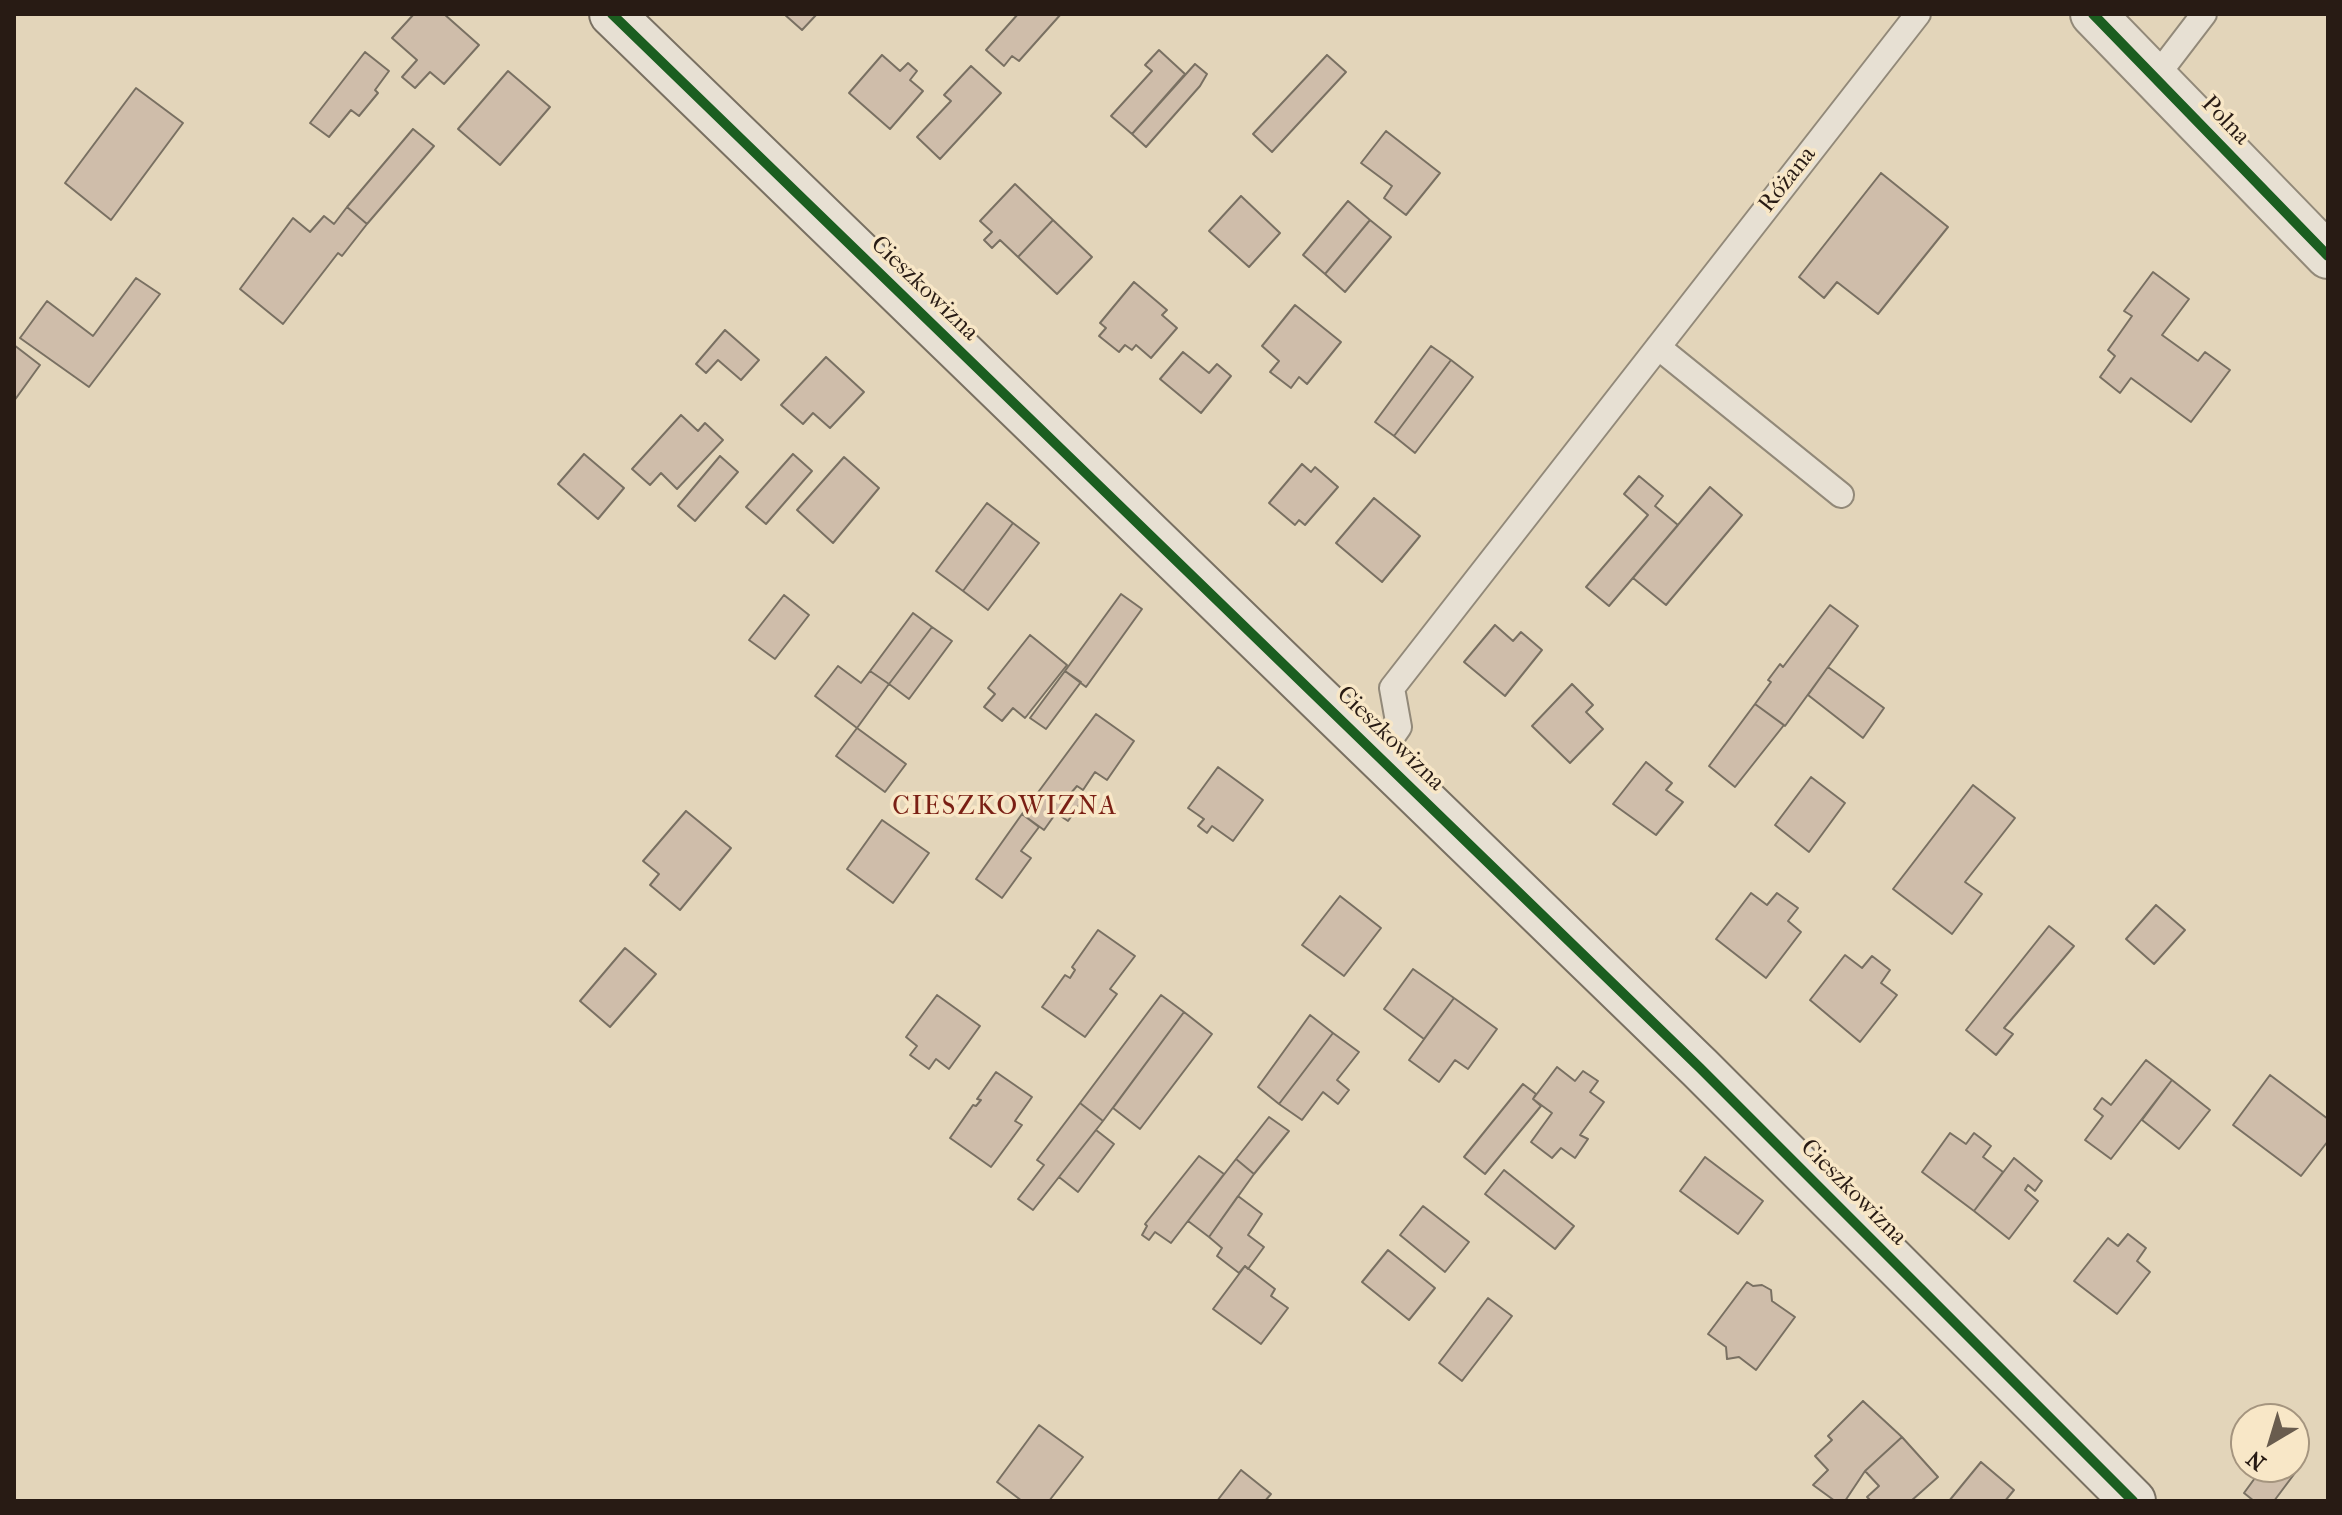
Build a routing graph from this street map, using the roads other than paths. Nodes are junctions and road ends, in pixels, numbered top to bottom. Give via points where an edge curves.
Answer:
1 (612, 14) edge
2 (1918, 14) edge
3 (2093, 14) edge
4 (2204, 14) edge
5 (2155, 78) junction
6 (2328, 256) edge
7 (1658, 347) junction
8 (1841, 495) dead end
9 (1379, 756) junction
10 (2133, 1501) edge

1 - 9 street, Cieszkowizna
2 - 7 lane, Różana
3 - 5 street, Polna
4 - 5 lane
5 - 6 street, Polna
7 - 8 lane
7 - 9 lane, Różana via 1392,688 1399,727
9 - 10 street, Cieszkowizna

